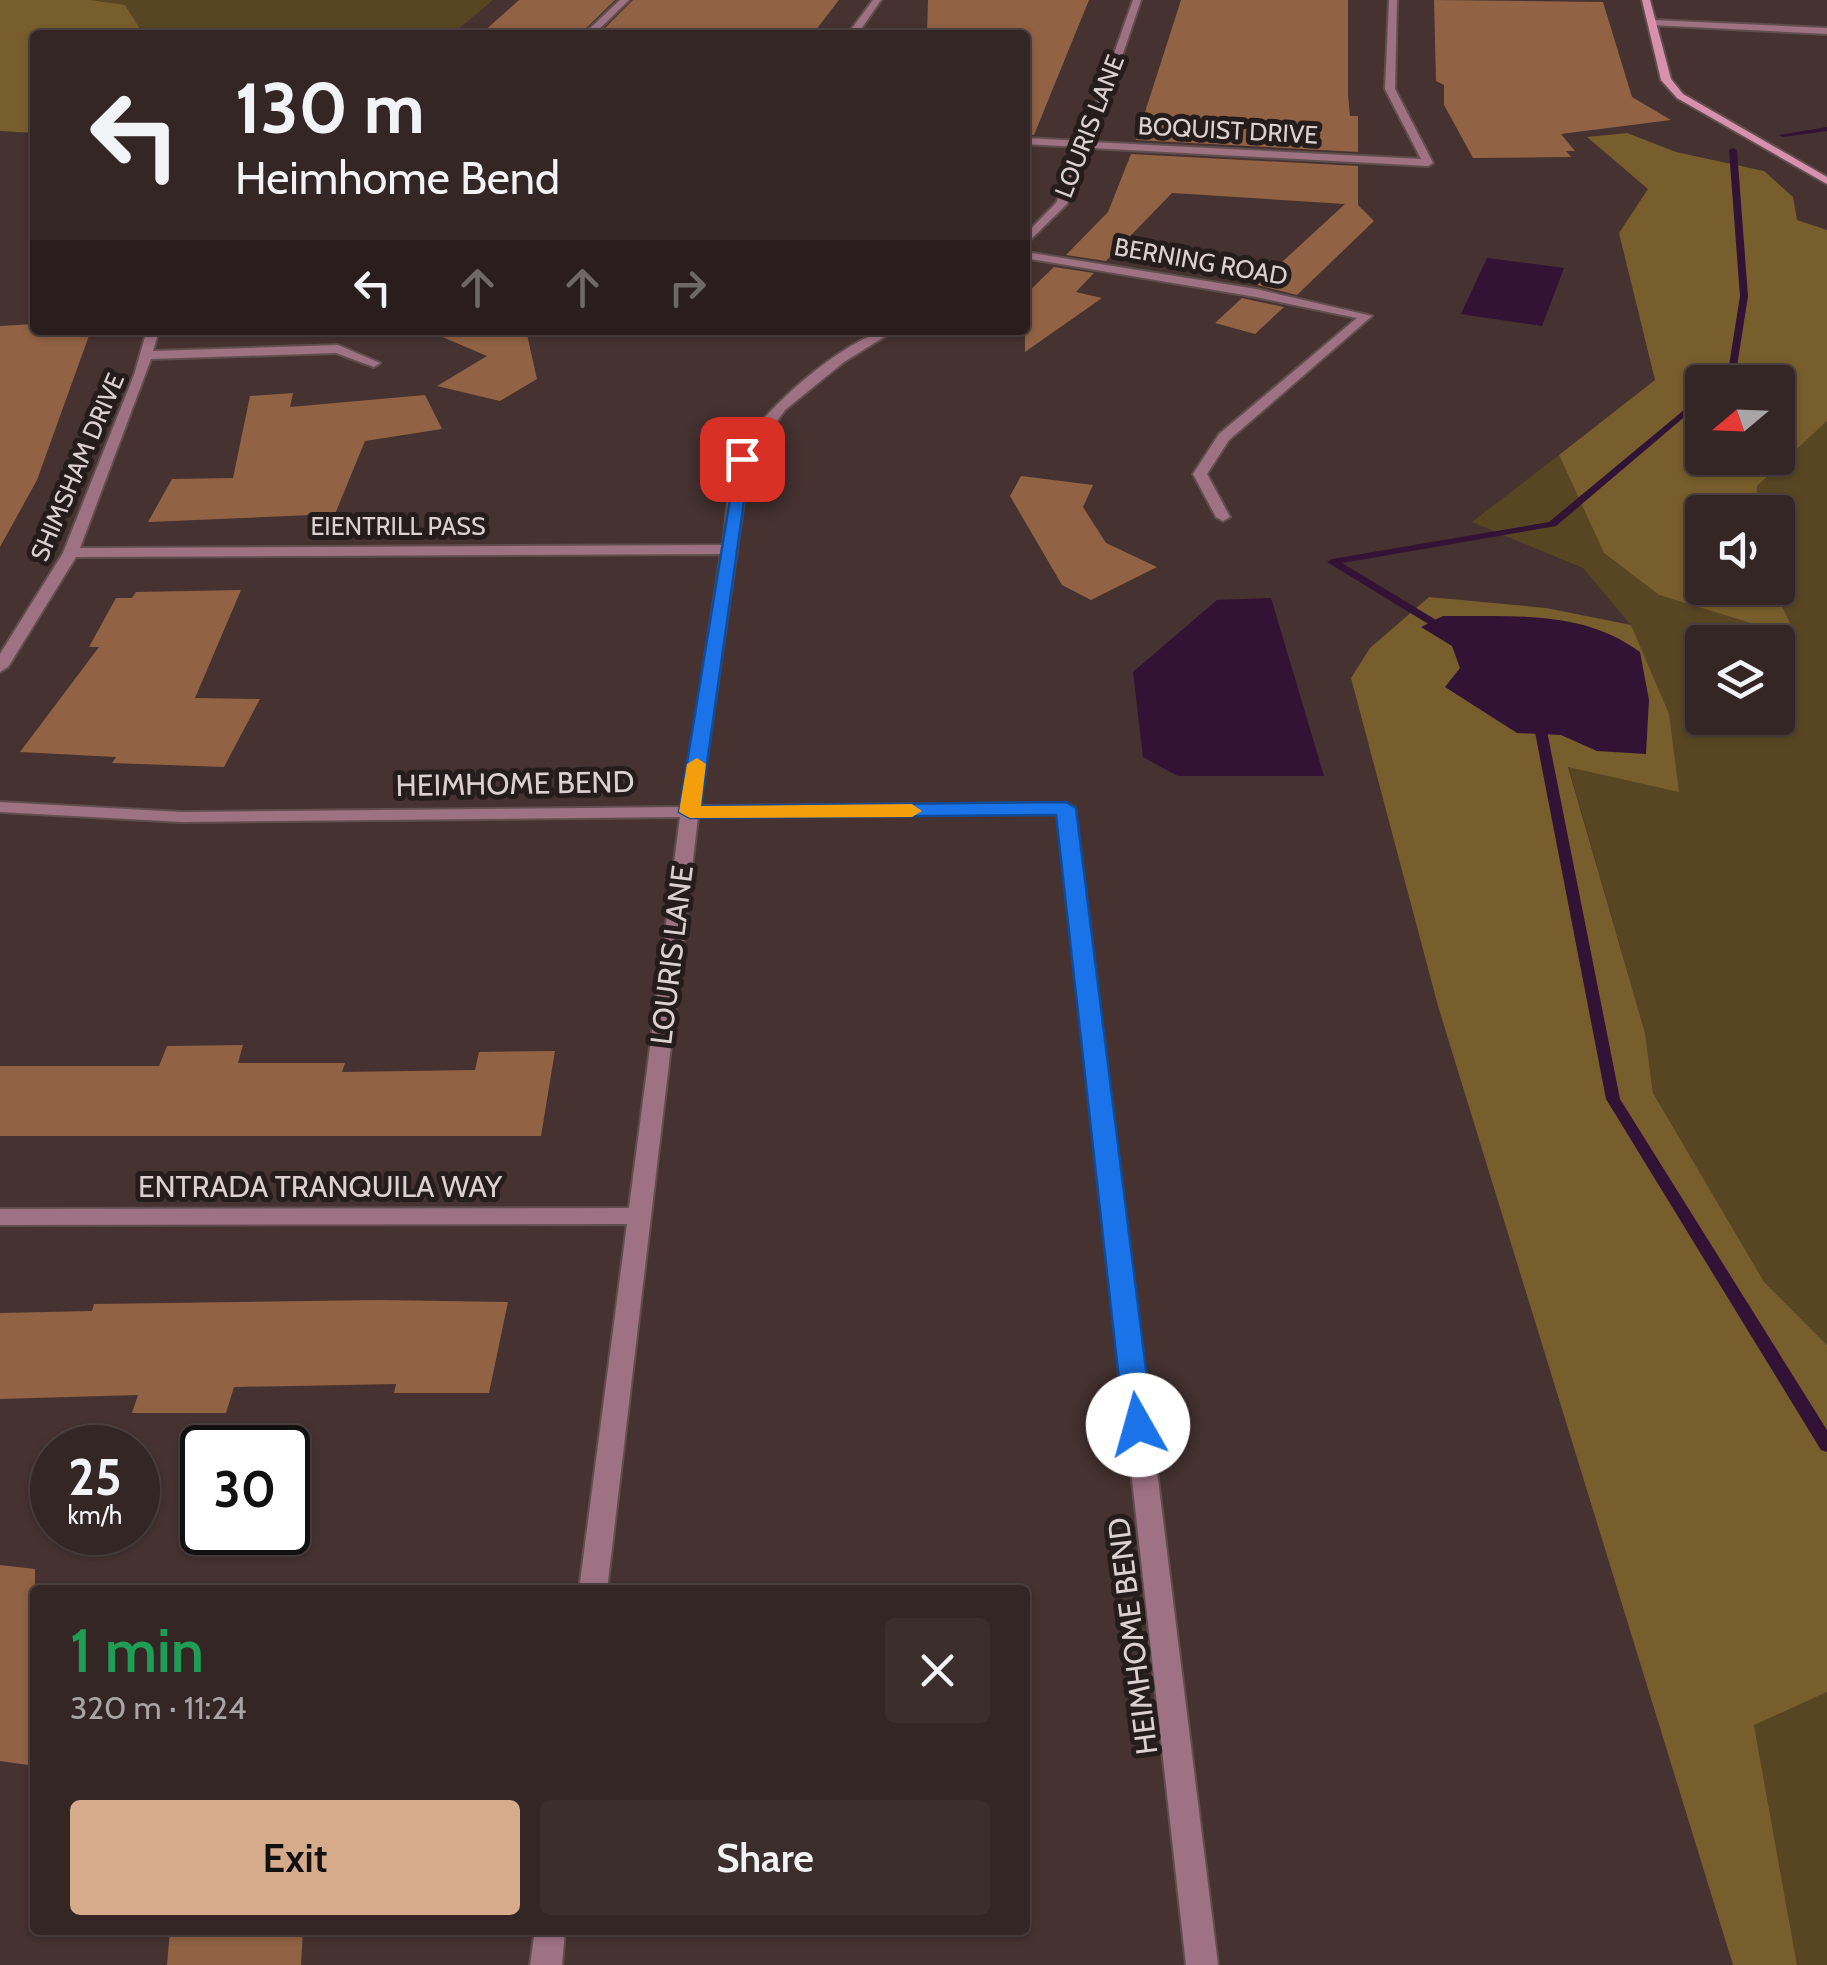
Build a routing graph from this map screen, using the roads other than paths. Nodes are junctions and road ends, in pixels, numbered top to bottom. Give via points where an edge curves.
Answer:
1 (625, 0) edge
2 (877, 0) edge
3 (1137, 0) edge
4 (1393, 0) edge
5 (1646, 0) edge
6 (1654, 23) junction
7 (593, 30) edge
8 (856, 30) edge
9 (1827, 31) edge
10 (1030, 141) edge
11 (1086, 144) junction
12 (1827, 181) edge
13 (1030, 237) edge
14 (1030, 257) edge
15 (152, 335) edge
16 (880, 335) edge
17 (146, 354) junction
18 (374, 363) dead end
19 (1223, 517) dead end
20 (726, 549) junction
21 (71, 553) junction
22 (0, 667) edge
23 (0, 807) edge
24 (690, 812) junction
25 (641, 1216) junction
26 (0, 1217) edge
27 (594, 1585) edge
28 (549, 1935) edge
29 (546, 1965) edge
30 (1202, 1965) edge

1 - 7 street
2 - 8 street
3 - 11 street, LOURIS LANE
4 - 11 street, BOQUIST DRIVE via 1390,88 1428,163
5 - 6 street
6 - 9 street
6 - 12 street via 1666,80 1680,96
10 - 11 street, BOQUIST DRIVE
11 - 13 street, LOURIS LANE via 1061,204
14 - 19 street, BERNING ROAD via 1366,316 1224,437 1200,474
15 - 17 street, SHIMSHAM DRIVE
16 - 20 street, LOURIS LANE via 780,407 742,459
17 - 18 street via 338,348
17 - 21 street, SHIMSHAM DRIVE
20 - 21 street, EIENTRILL PASS
20 - 24 street, LOURIS LANE
21 - 22 street, SHIMSHAM DRIVE
23 - 24 street, HEIMHOME BEND via 182,816
24 - 25 street, LOURIS LANE
24 - 30 street, HEIMHOME BEND via 1066,808
25 - 26 street, ENTRADA TRANQUILA WAY
25 - 27 street, LOURIS LANE
28 - 29 street

